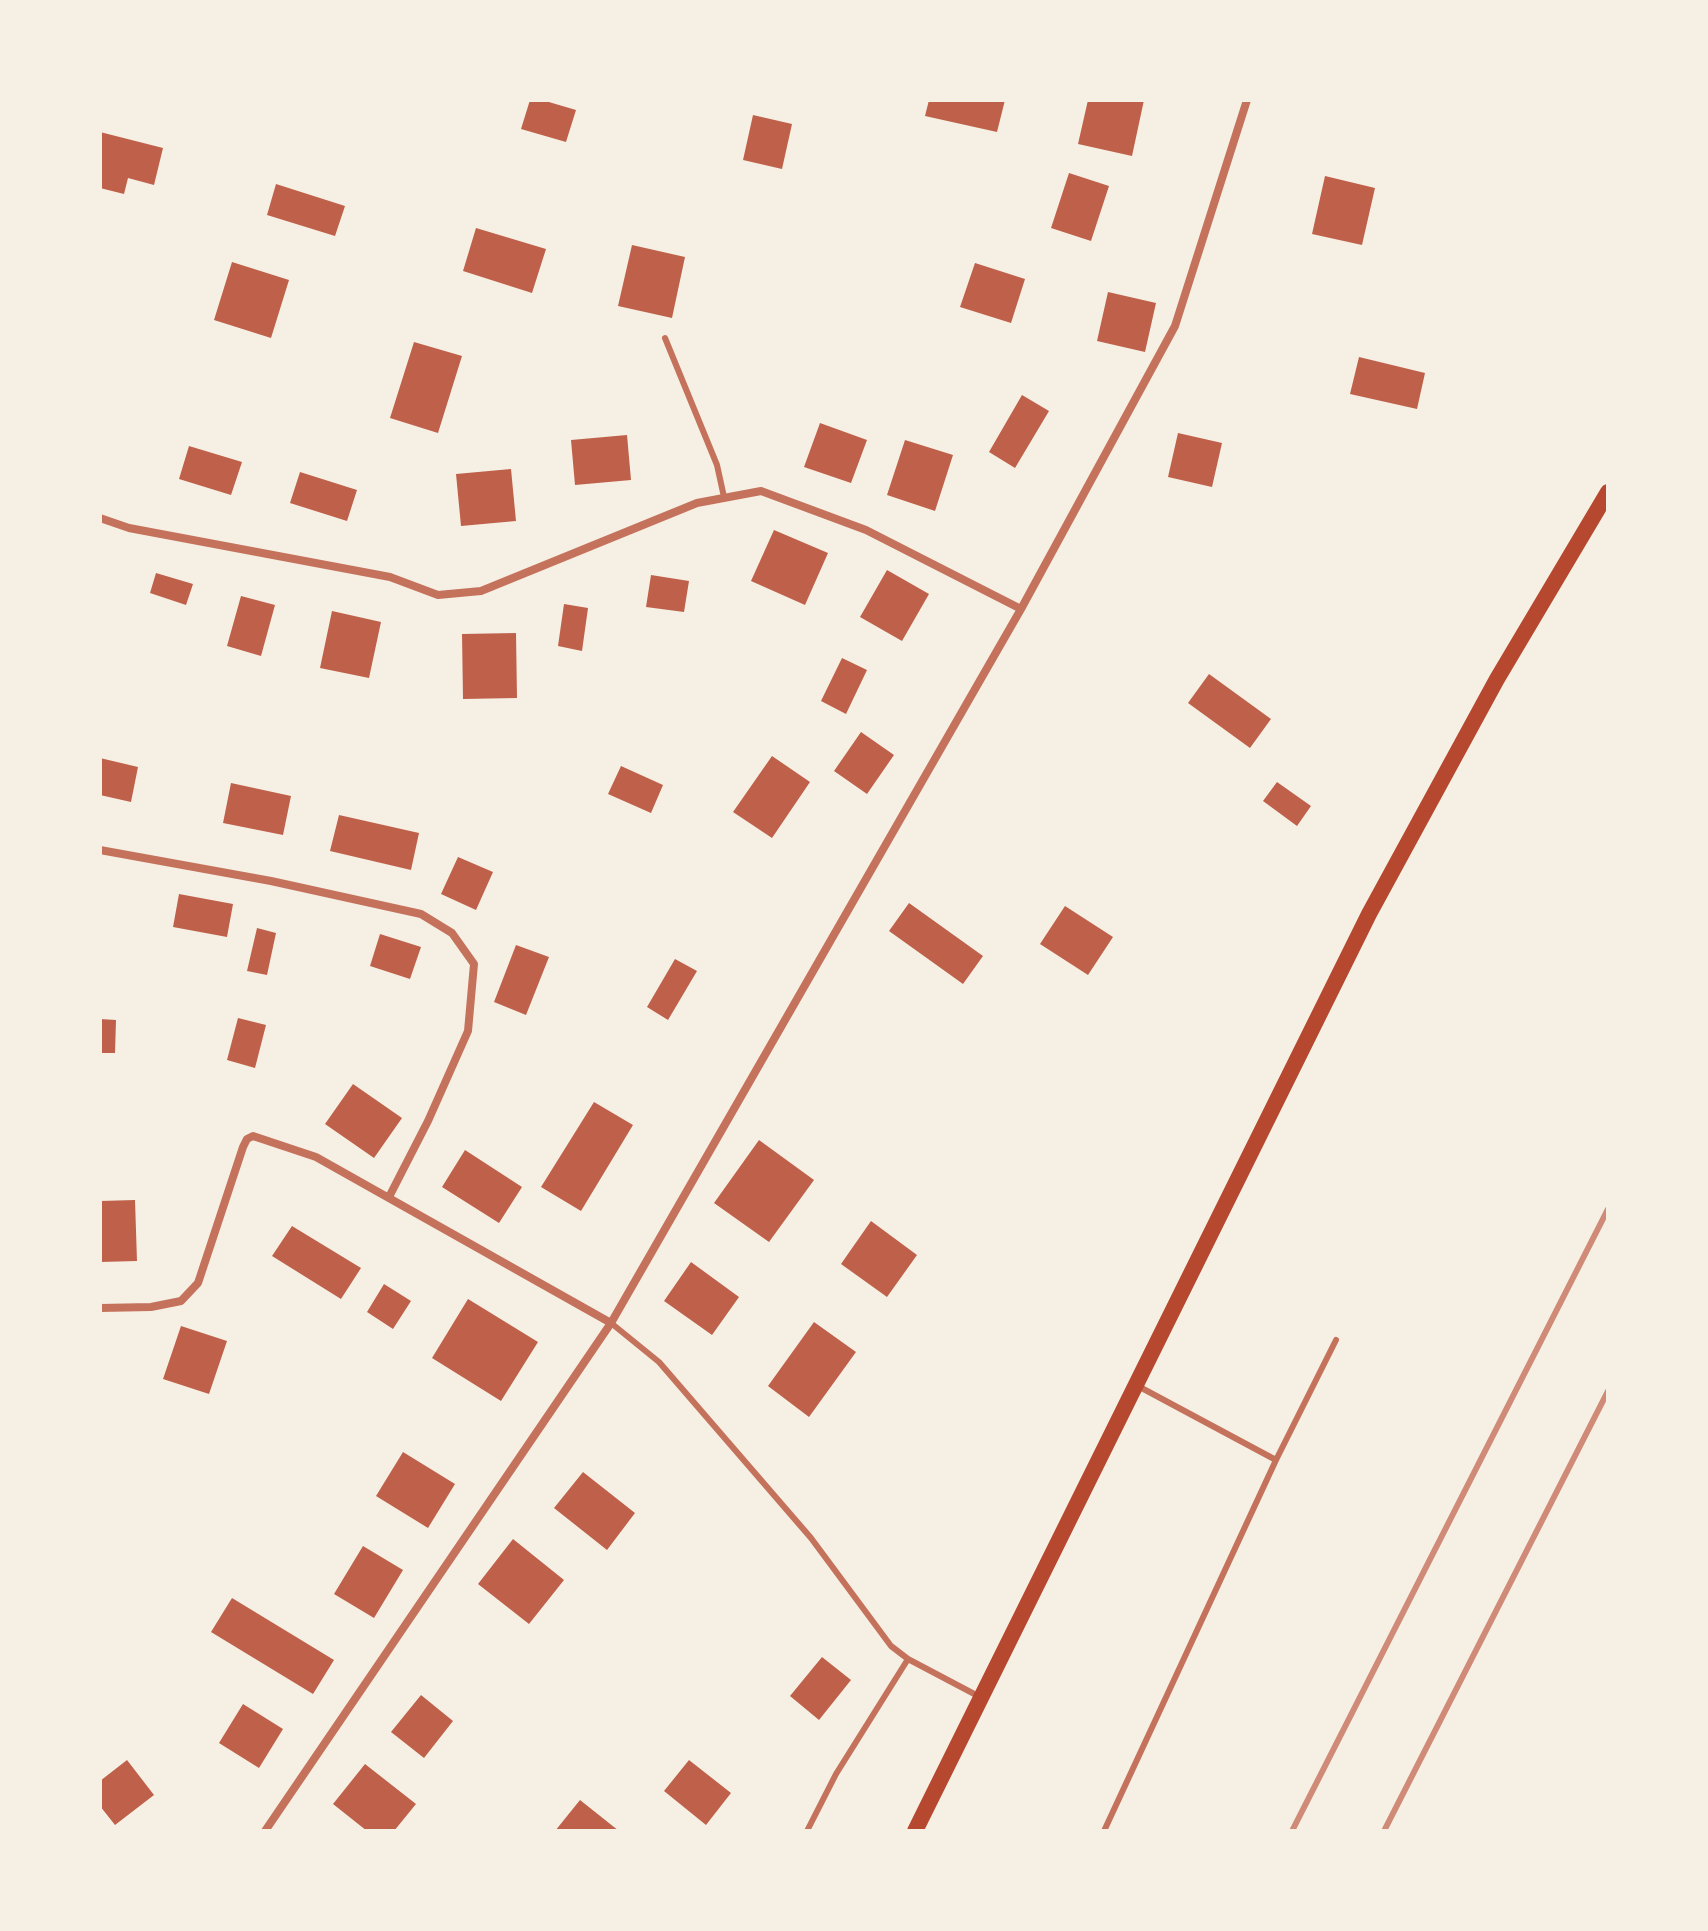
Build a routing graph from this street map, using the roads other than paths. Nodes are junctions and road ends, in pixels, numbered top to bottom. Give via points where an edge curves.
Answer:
1 (1247, 100) edge
2 (665, 338) dead end
3 (1608, 492) edge
4 (724, 497) junction
5 (100, 518) edge
6 (1021, 609) junction
7 (100, 850) edge
8 (389, 1197) junction
9 (100, 1308) edge
10 (611, 1323) junction
11 (1336, 1340) dead end
12 (1136, 1385) junction
13 (1276, 1460) junction
14 (908, 1659) junction
15 (980, 1697) junction
16 (265, 1831) edge
17 (807, 1831) edge
18 (915, 1831) edge
19 (1104, 1831) edge

1 - 6 street via 1175,326
2 - 4 lane via 717,465
3 - 12 main road via 1497,679 1377,900
4 - 5 street via 697,503 481,591 438,595 390,577 129,528
4 - 6 street via 761,491 866,530
6 - 10 street
7 - 8 street via 421,914 452,933 474,964 468,1031
8 - 9 street via 316,1157 253,1136 243,1147 198,1283 181,1301
8 - 10 street
10 - 14 lane via 659,1362 811,1538 891,1646
10 - 16 street
11 - 13 lane
12 - 13 lane
12 - 15 main road
13 - 19 lane
14 - 15 lane
14 - 17 lane
15 - 18 main road

